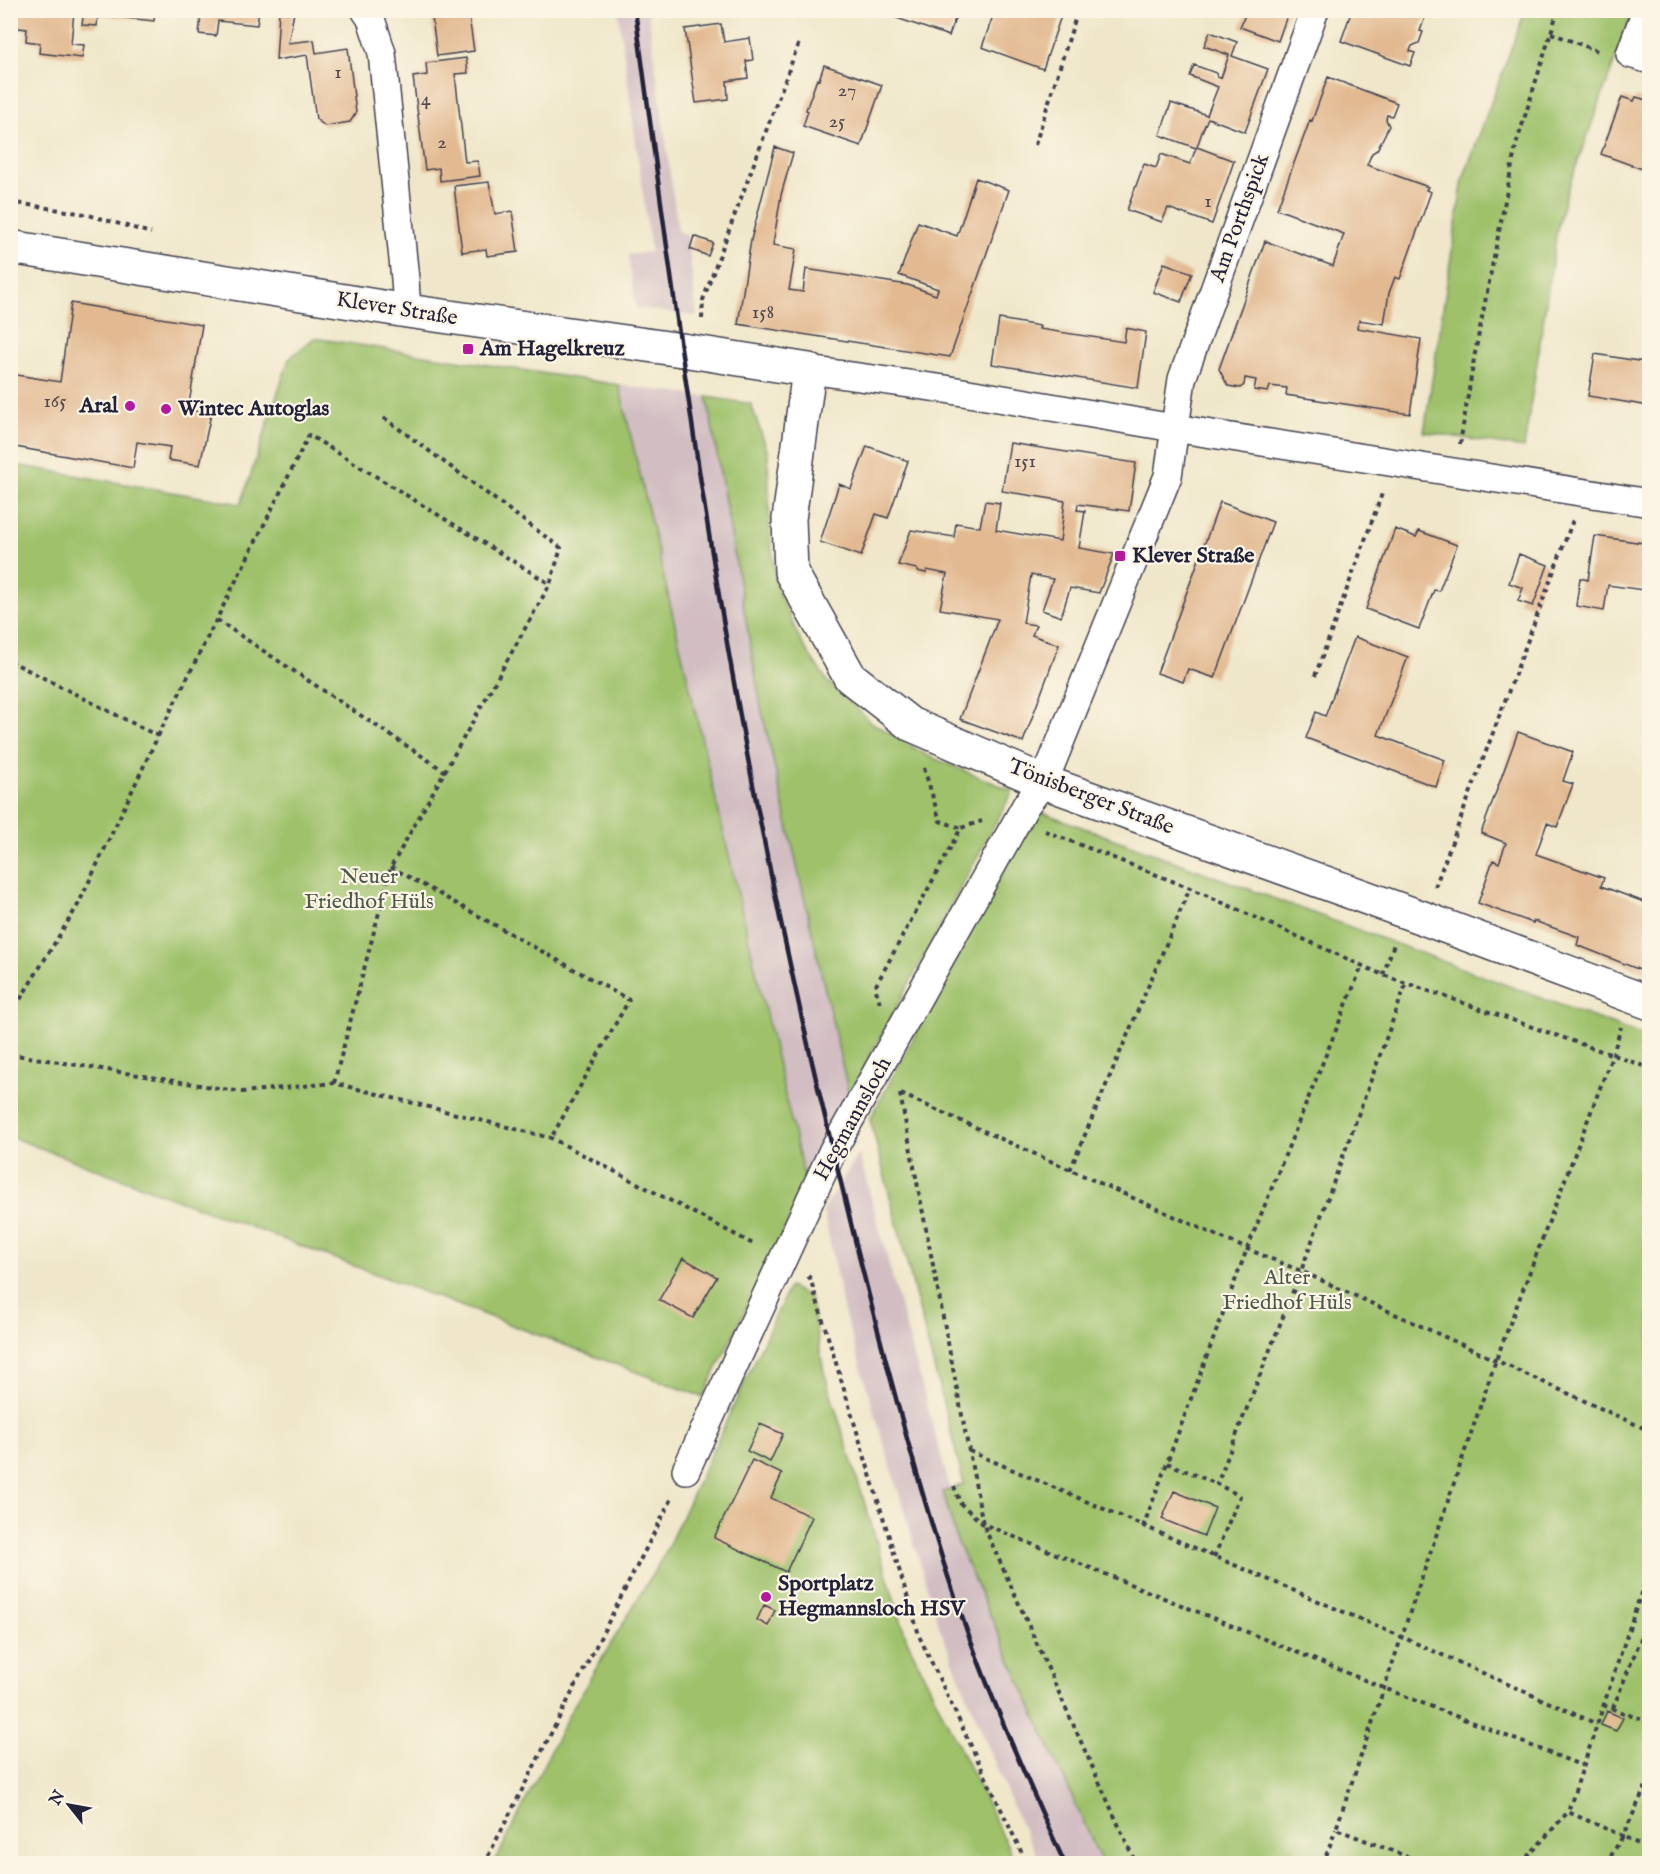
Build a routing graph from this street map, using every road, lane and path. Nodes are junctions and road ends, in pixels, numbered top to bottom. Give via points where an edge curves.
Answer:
1 (365, 10) edge
2 (1078, 10) edge
3 (1315, 10) edge
4 (1558, 10) edge
5 (1646, 10) edge
6 (1551, 33) junction
7 (800, 40) dead end
8 (1640, 57) edge
9 (1035, 145) dead end
10 (10, 247) edge
11 (406, 311) junction
12 (700, 353) junction
13 (809, 370) junction
14 (383, 417) dead end
15 (1174, 428) junction
16 (1394, 462) junction
17 (1456, 471) junction
18 (1582, 493) junction
19 (1650, 503) edge
20 (550, 584) junction
21 (217, 620) junction
22 (10, 661) edge
23 (1314, 676) dead end
24 (910, 724) junction
25 (158, 736) junction
26 (446, 772) junction
27 (1035, 794) junction
28 (961, 828) junction
29 (1043, 831) dead end
30 (391, 867) junction
31 (1190, 888) junction
32 (1423, 918) junction
33 (1362, 966) junction
34 (1406, 984) junction
35 (1650, 1003) edge
36 (10, 1016) edge
37 (894, 1044) junction
38 (10, 1054) edge
39 (1613, 1054) junction
40 (1650, 1068) edge
41 (334, 1083) junction
42 (906, 1083) dead end
43 (900, 1094) junction
44 (551, 1138) junction
45 (1070, 1170) junction
46 (1247, 1249) junction
47 (782, 1260) junction
48 (1301, 1271) junction
49 (1496, 1360) junction
50 (1650, 1431) edge
51 (969, 1451) junction
52 (1167, 1463) junction
53 (686, 1470) joint
54 (1217, 1484) junction
55 (954, 1486) dead end
56 (983, 1524) junction
57 (1143, 1527) junction
58 (1214, 1557) junction
59 (1650, 1566) edge
60 (1650, 1616) edge
61 (1402, 1637) junction
62 (1384, 1688) junction
63 (1603, 1705) junction
64 (1613, 1708) junction
65 (1650, 1723) edge
66 (1597, 1724) junction
67 (1582, 1767) junction
68 (1650, 1777) edge
69 (1568, 1812) junction
70 (1336, 1829) junction
71 (1623, 1836) junction
72 (1650, 1850) edge
73 (484, 1863) edge
74 (1027, 1863) edge
75 (1136, 1863) edge
76 (1323, 1863) edge
77 (1426, 1863) edge
78 (1521, 1863) edge
79 (1606, 1863) edge

1 - 11 street via 382,53
2 - 9 path
3 - 15 street, Am Porthspick via 1182,379
4 - 6 path
5 - 8 street
6 - 8 path via 1616,58
6 - 17 path via 1516,145
7 - 12 path via 703,300
10 - 11 street, Klever Straße
11 - 12 street, Klever Straße
12 - 13 street, Klever Straße
13 - 15 street, Klever Straße
13 - 24 street, Tönisberger Straße via 789,519 791,572 850,677
14 - 20 path via 561,549
15 - 16 street, Klever Straße
15 - 27 street via 1168,476
16 - 17 street, Klever Straße
16 - 23 path
17 - 18 street, Klever Straße
18 - 19 street, Klever Straße
18 - 32 path
20 - 21 path via 309,435
20 - 26 path
21 - 25 path
21 - 26 path
22 - 25 path
24 - 27 street, Tönisberger Straße
24 - 28 path via 940,821
25 - 36 path via 78,905
26 - 30 path
27 - 28 path
27 - 32 street, Tönisberger Straße
27 - 37 street, Hegmannsloch
28 - 37 path via 875,987
29 - 31 path
30 - 41 path
30 - 44 path via 629,1000
31 - 33 path
31 - 45 path
32 - 35 street, Tönisberger Straße
33 - 34 path
33 - 46 path
34 - 39 path
34 - 48 path
37 - 47 street, Hegmannsloch via 833,1150
38 - 41 path via 242,1092
39 - 40 path
39 - 49 path
41 - 44 path
42 - 43 path
43 - 45 path
43 - 51 path
44 - 47 path
45 - 46 path
46 - 48 path
46 - 52 path
47 - 53 street, Hegmannsloch
47 - 74 path via 810,1278 920,1638
48 - 49 path
48 - 54 path
49 - 50 path
49 - 61 path
51 - 56 path
51 - 57 path
52 - 54 path
52 - 57 path
53 - 73 path
54 - 58 path via 1240,1496
55 - 56 path via 960,1503
56 - 62 path
56 - 75 path
57 - 58 path
58 - 61 path
59 - 63 path
60 - 64 path
61 - 62 path
61 - 66 path
62 - 67 path
62 - 70 path
63 - 64 path
63 - 66 path
64 - 65 path
66 - 67 path
67 - 69 path
68 - 71 path
69 - 71 path
69 - 78 path
70 - 76 path
70 - 77 path
71 - 72 path
71 - 79 path

